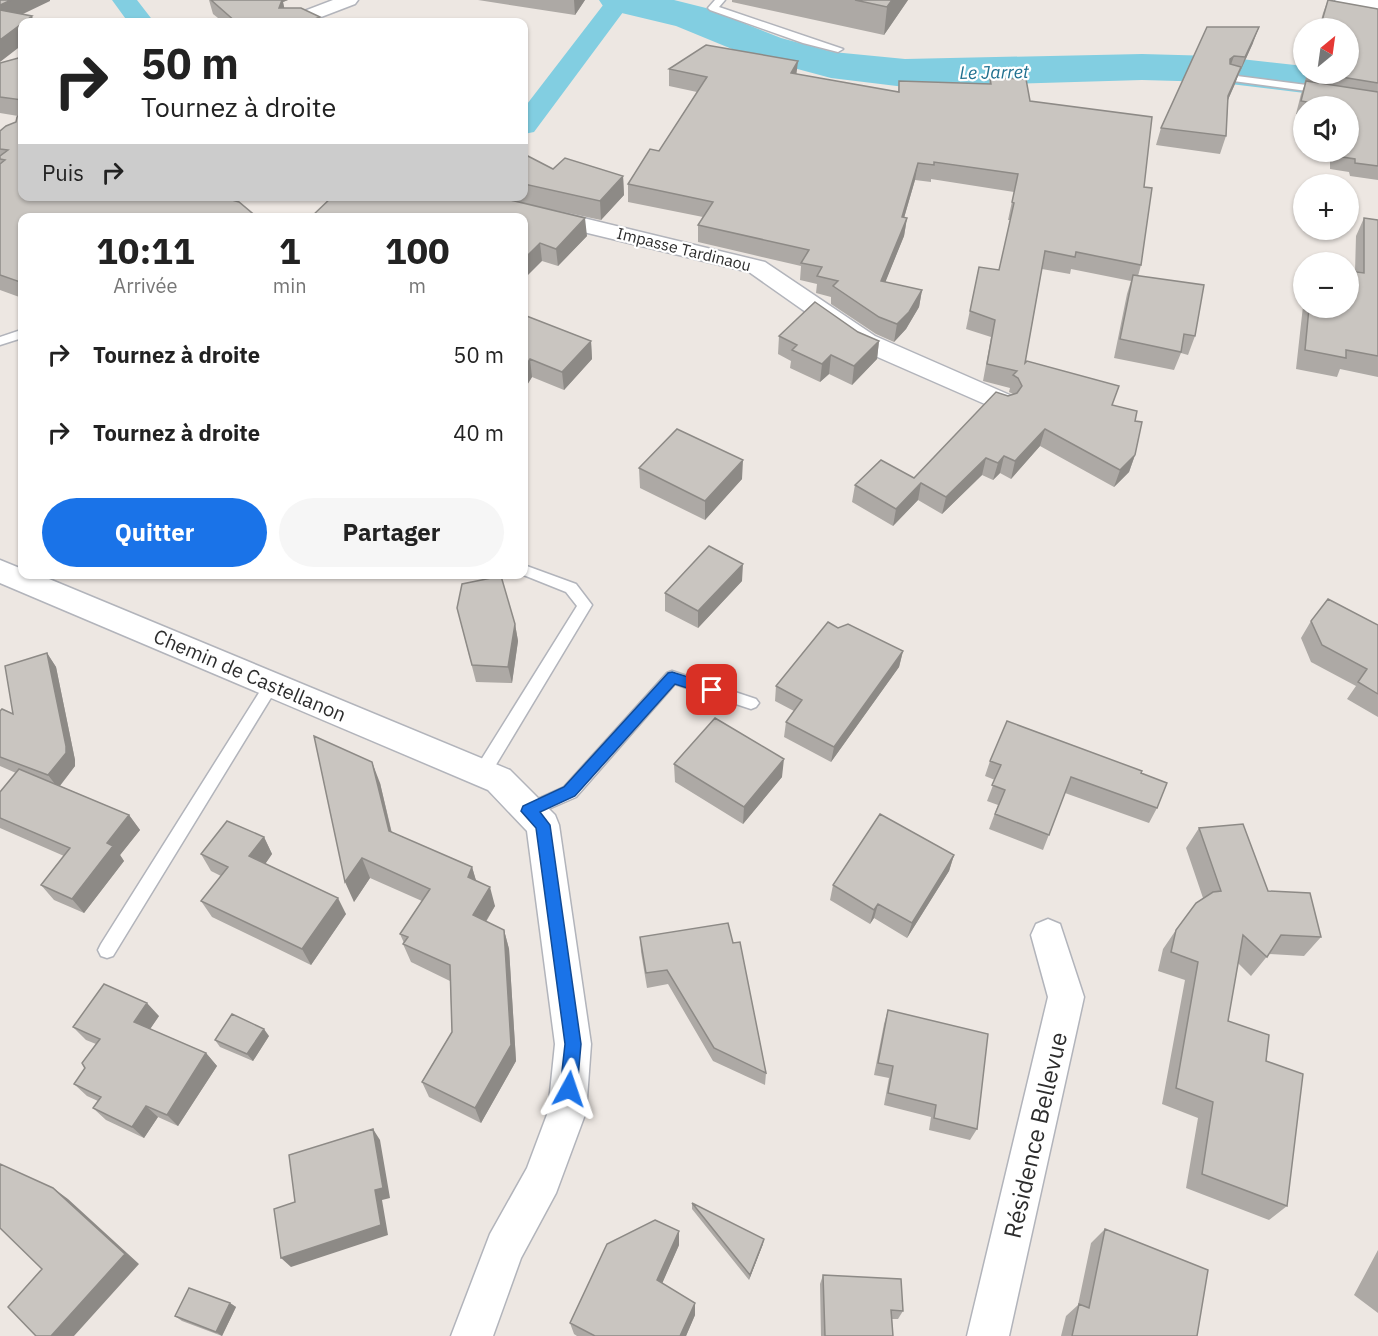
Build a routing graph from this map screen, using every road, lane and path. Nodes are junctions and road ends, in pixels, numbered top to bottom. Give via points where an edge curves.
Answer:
1 (304, 0) edge
2 (349, 0) edge
3 (720, 0) edge
4 (1345, 0) edge
5 (1378, 6) edge
6 (319, 12) junction
7 (303, 18) edge
8 (838, 49) dead end
9 (1229, 78) edge
10 (1338, 92) edge
11 (524, 211) edge
12 (18, 335) dead end
13 (0, 341) edge
14 (1003, 402) edge
15 (528, 572) edge
16 (26, 579) edge
17 (272, 684) junction
18 (751, 703) dead end
19 (491, 776) junction
20 (528, 811) junction
21 (1048, 935) dead end
22 (107, 950) dead end
23 (472, 1336) edge
24 (988, 1336) edge

1 - 6 street
2 - 6 street
3 - 8 lane via 713,8
4 - 5 main road
6 - 7 street
9 - 10 lane
11 - 14 street, Impasse Tardinaou via 757,267 866,342
12 - 13 lane
15 - 19 lane via 571,588 585,605
16 - 17 street, Chemin de Castellanon
17 - 19 street, Chemin de Castellanon
17 - 22 lane
18 - 20 lane via 672,677 570,792
19 - 20 street
20 - 23 street via 543,825 573,1044 567,1112 542,1179 504,1248
21 - 24 street, Résidence Bellevue via 1066,997

